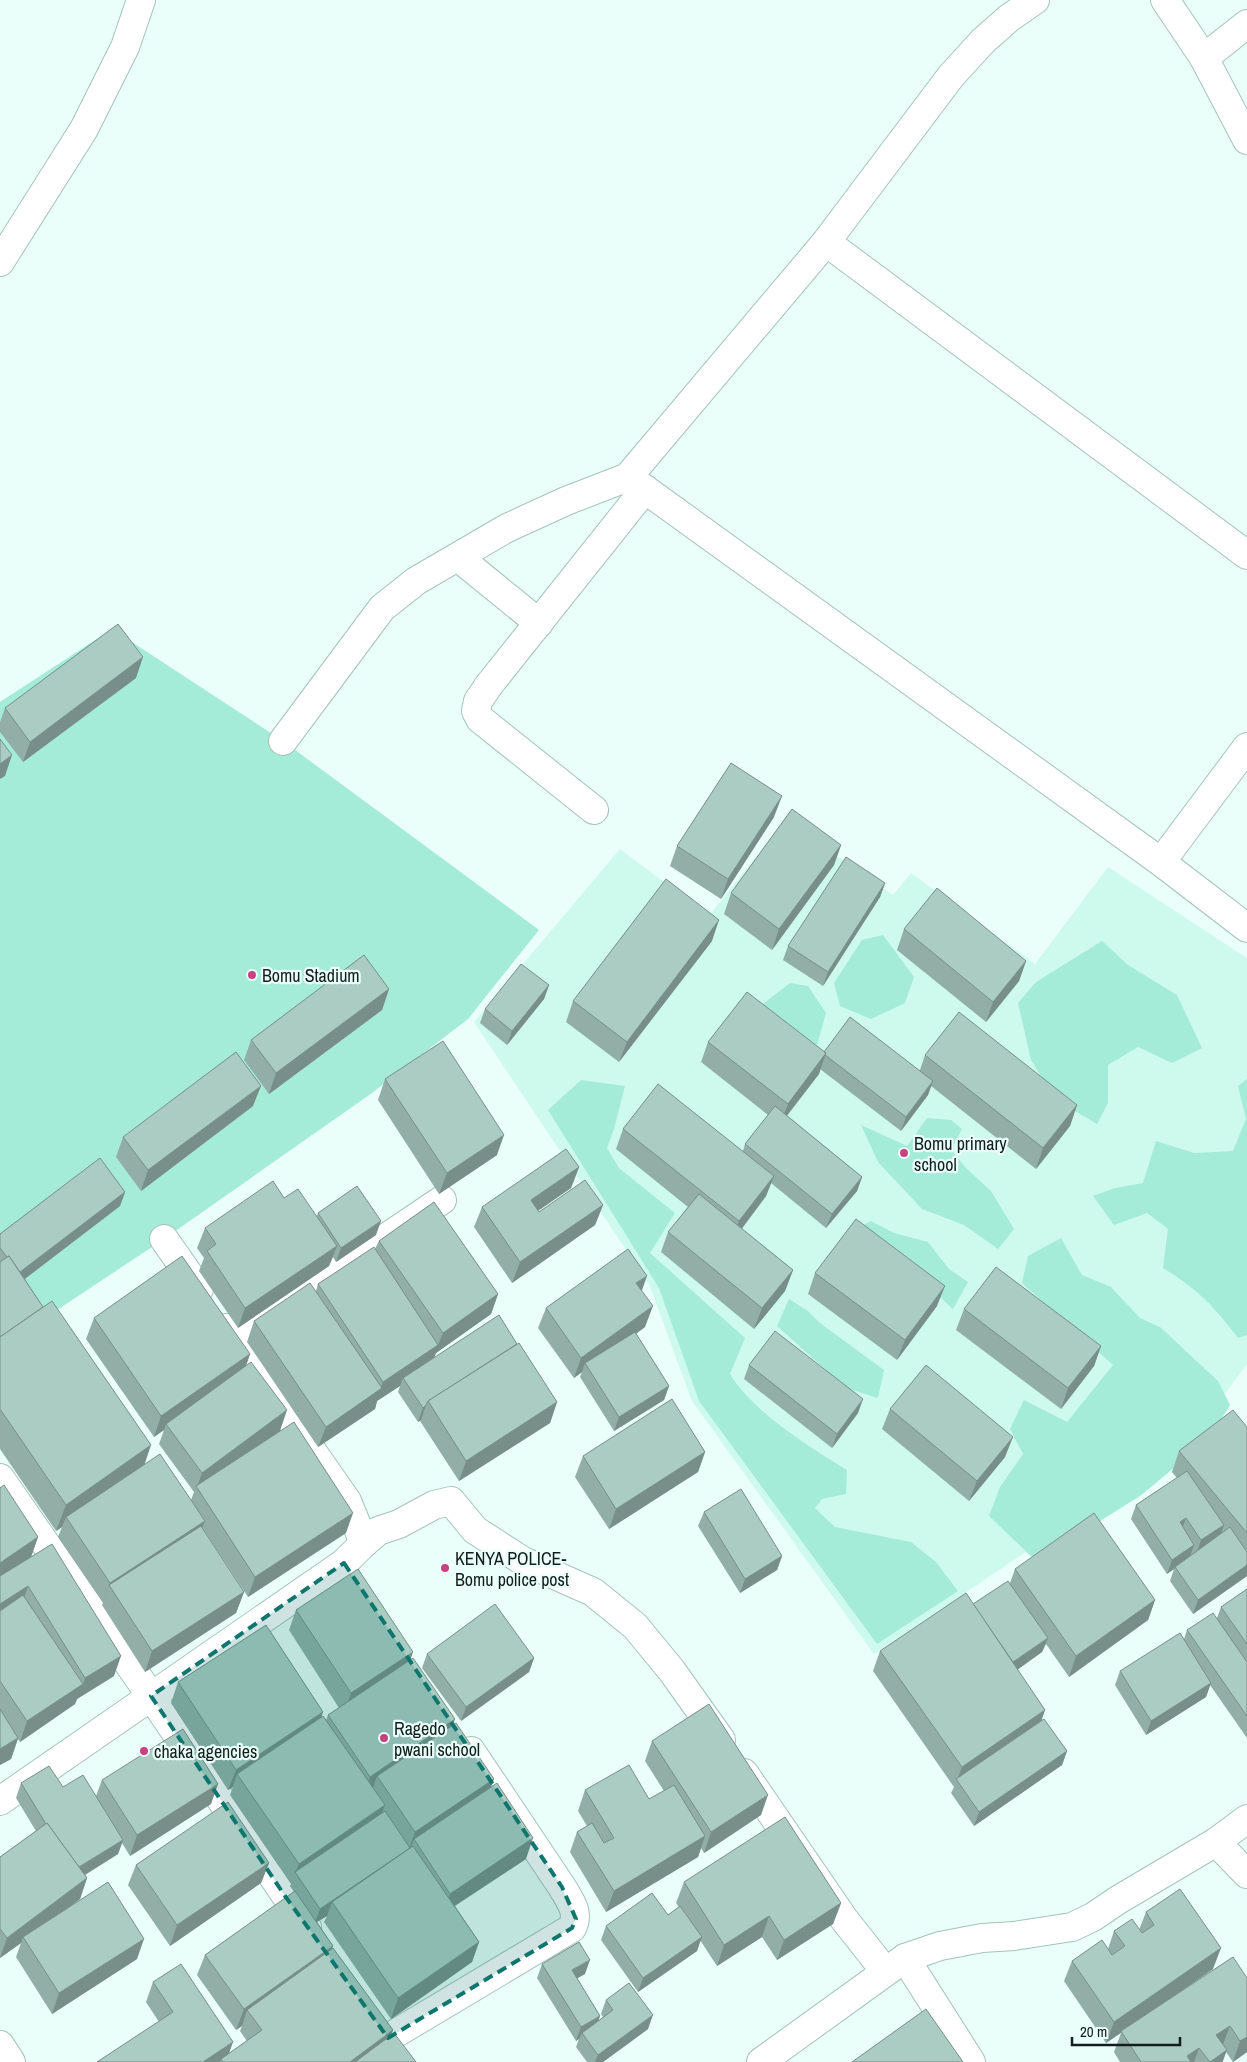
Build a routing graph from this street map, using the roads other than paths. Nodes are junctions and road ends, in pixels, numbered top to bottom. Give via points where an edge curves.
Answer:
1 (140, 0) edge
2 (1035, 0) edge
3 (1165, 0) edge
4 (1247, 24) edge
5 (1204, 58) junction
6 (1247, 140) edge
7 (826, 242) junction
8 (0, 262) edge
9 (636, 483) junction
10 (1247, 555) edge
11 (459, 558) junction
12 (539, 623) junction
13 (283, 741) dead end
14 (1247, 747) edge
15 (594, 810) dead end
16 (1161, 862) junction
17 (1247, 928) edge
18 (442, 1200) dead end
19 (164, 1239) dead end
20 (234, 1340) junction
21 (0, 1478) edge
22 (364, 1543) junction
23 (344, 1563) junction
24 (361, 1587) edge
25 (151, 1696) junction
26 (459, 1733) edge
27 (0, 1801) edge
28 (1247, 1819) edge
29 (1216, 1842) junction
30 (1247, 1874) edge
31 (319, 1943) edge
32 (895, 1965) junction
33 (370, 2014) edge
34 (0, 2045) edge
35 (11, 2062) edge
36 (761, 2062) edge
37 (971, 2062) edge

1 - 8 street via 125,48 84,129
2 - 7 street via 990,35 951,76
3 - 5 street
4 - 5 street
5 - 6 street
7 - 9 street
7 - 10 street
9 - 11 street via 566,501 515,524
9 - 12 street
9 - 16 street
11 - 12 street
11 - 13 street via 416,581 382,608
12 - 15 street via 489,685 476,710 480,719
14 - 16 street
16 - 17 street
18 - 20 street
19 - 20 street
20 - 22 street via 347,1501
21 - 25 street
22 - 23 street
22 - 32 street via 378,1531 434,1505 451,1501 475,1530 523,1562 593,1592 613,1607 635,1626 672,1671 844,1919
23 - 24 street
23 - 25 street
25 - 27 street
25 - 31 street
26 - 33 street via 562,1887 574,1908 576,1919 572,1928 395,2047
28 - 29 street
29 - 30 street
29 - 32 street via 1093,1918 1072,1927 940,1946
32 - 36 street
32 - 37 street
34 - 35 street

